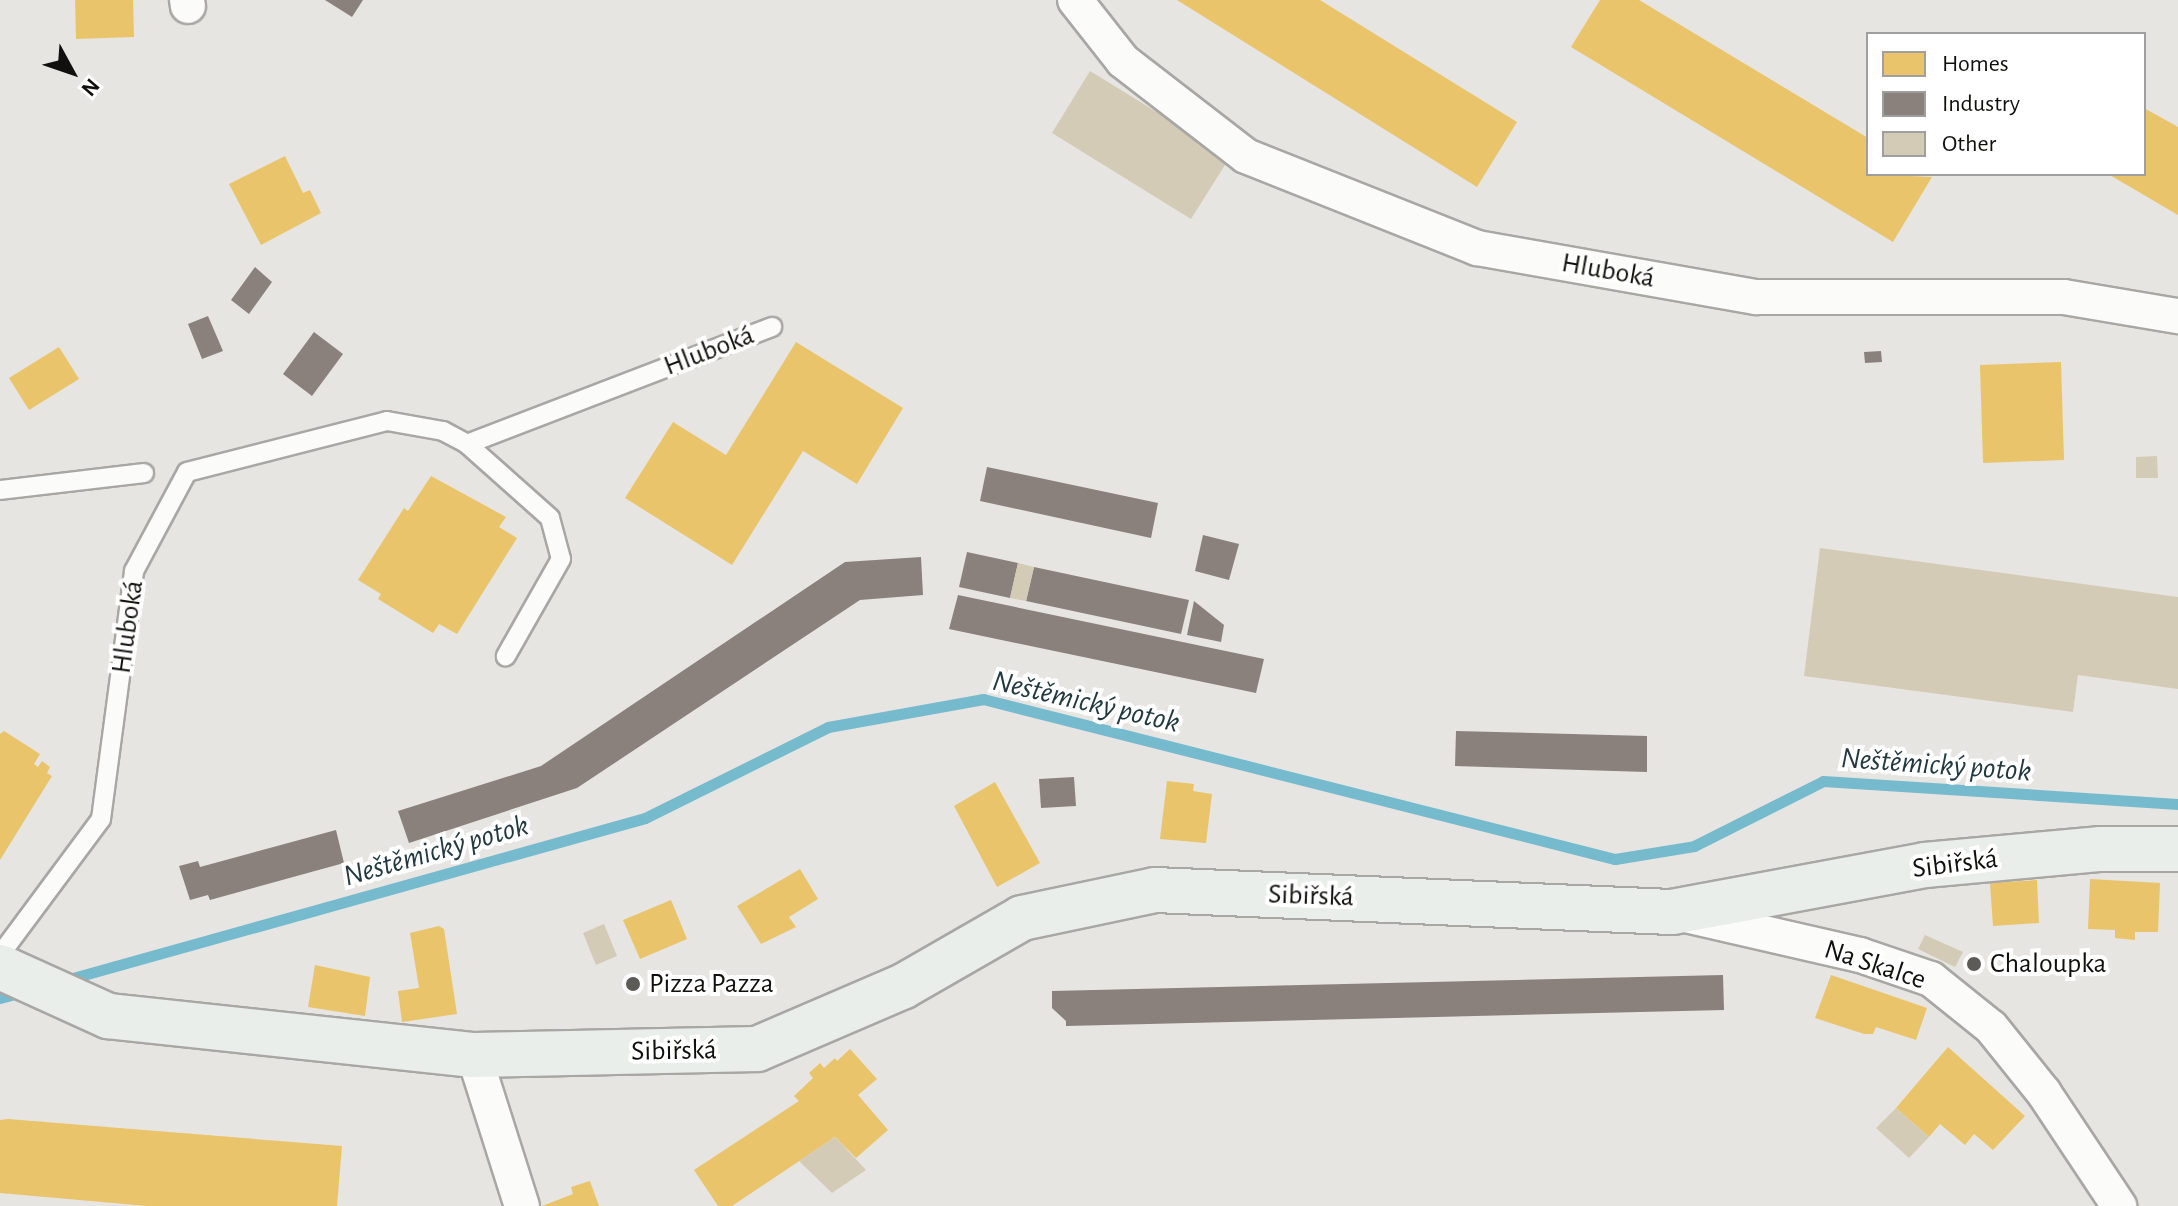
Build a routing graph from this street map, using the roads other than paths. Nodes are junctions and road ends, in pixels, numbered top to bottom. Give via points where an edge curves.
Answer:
1 (1075, 0) edge
2 (2178, 316) edge
3 (772, 327) dead end
4 (467, 444) junction
5 (144, 473) dead end
6 (0, 490) edge
7 (506, 656) dead end
8 (2178, 849) edge
9 (1672, 912) junction
10 (4, 965) edge
11 (474, 1055) junction
12 (522, 1206) edge
13 (2119, 1206) edge

1 - 2 street, Hluboká via 1123,61 1246,156 1477,248 1756,297 2064,297
3 - 4 lane, Hluboká
4 - 7 lane, Hluboká via 550,518 561,559
4 - 10 lane, Hluboká via 443,431 387,421 187,472 134,571 101,819
5 - 6 lane
8 - 9 street, Sibiřská via 2101,849 1925,865
9 - 11 street, Sibiřská via 1155,890 1022,918 902,987 757,1049
9 - 13 street, Na Skalce via 1860,955 1931,979 1991,1027 2044,1093
10 - 11 street, Sibiřská via 108,1016
11 - 12 street

